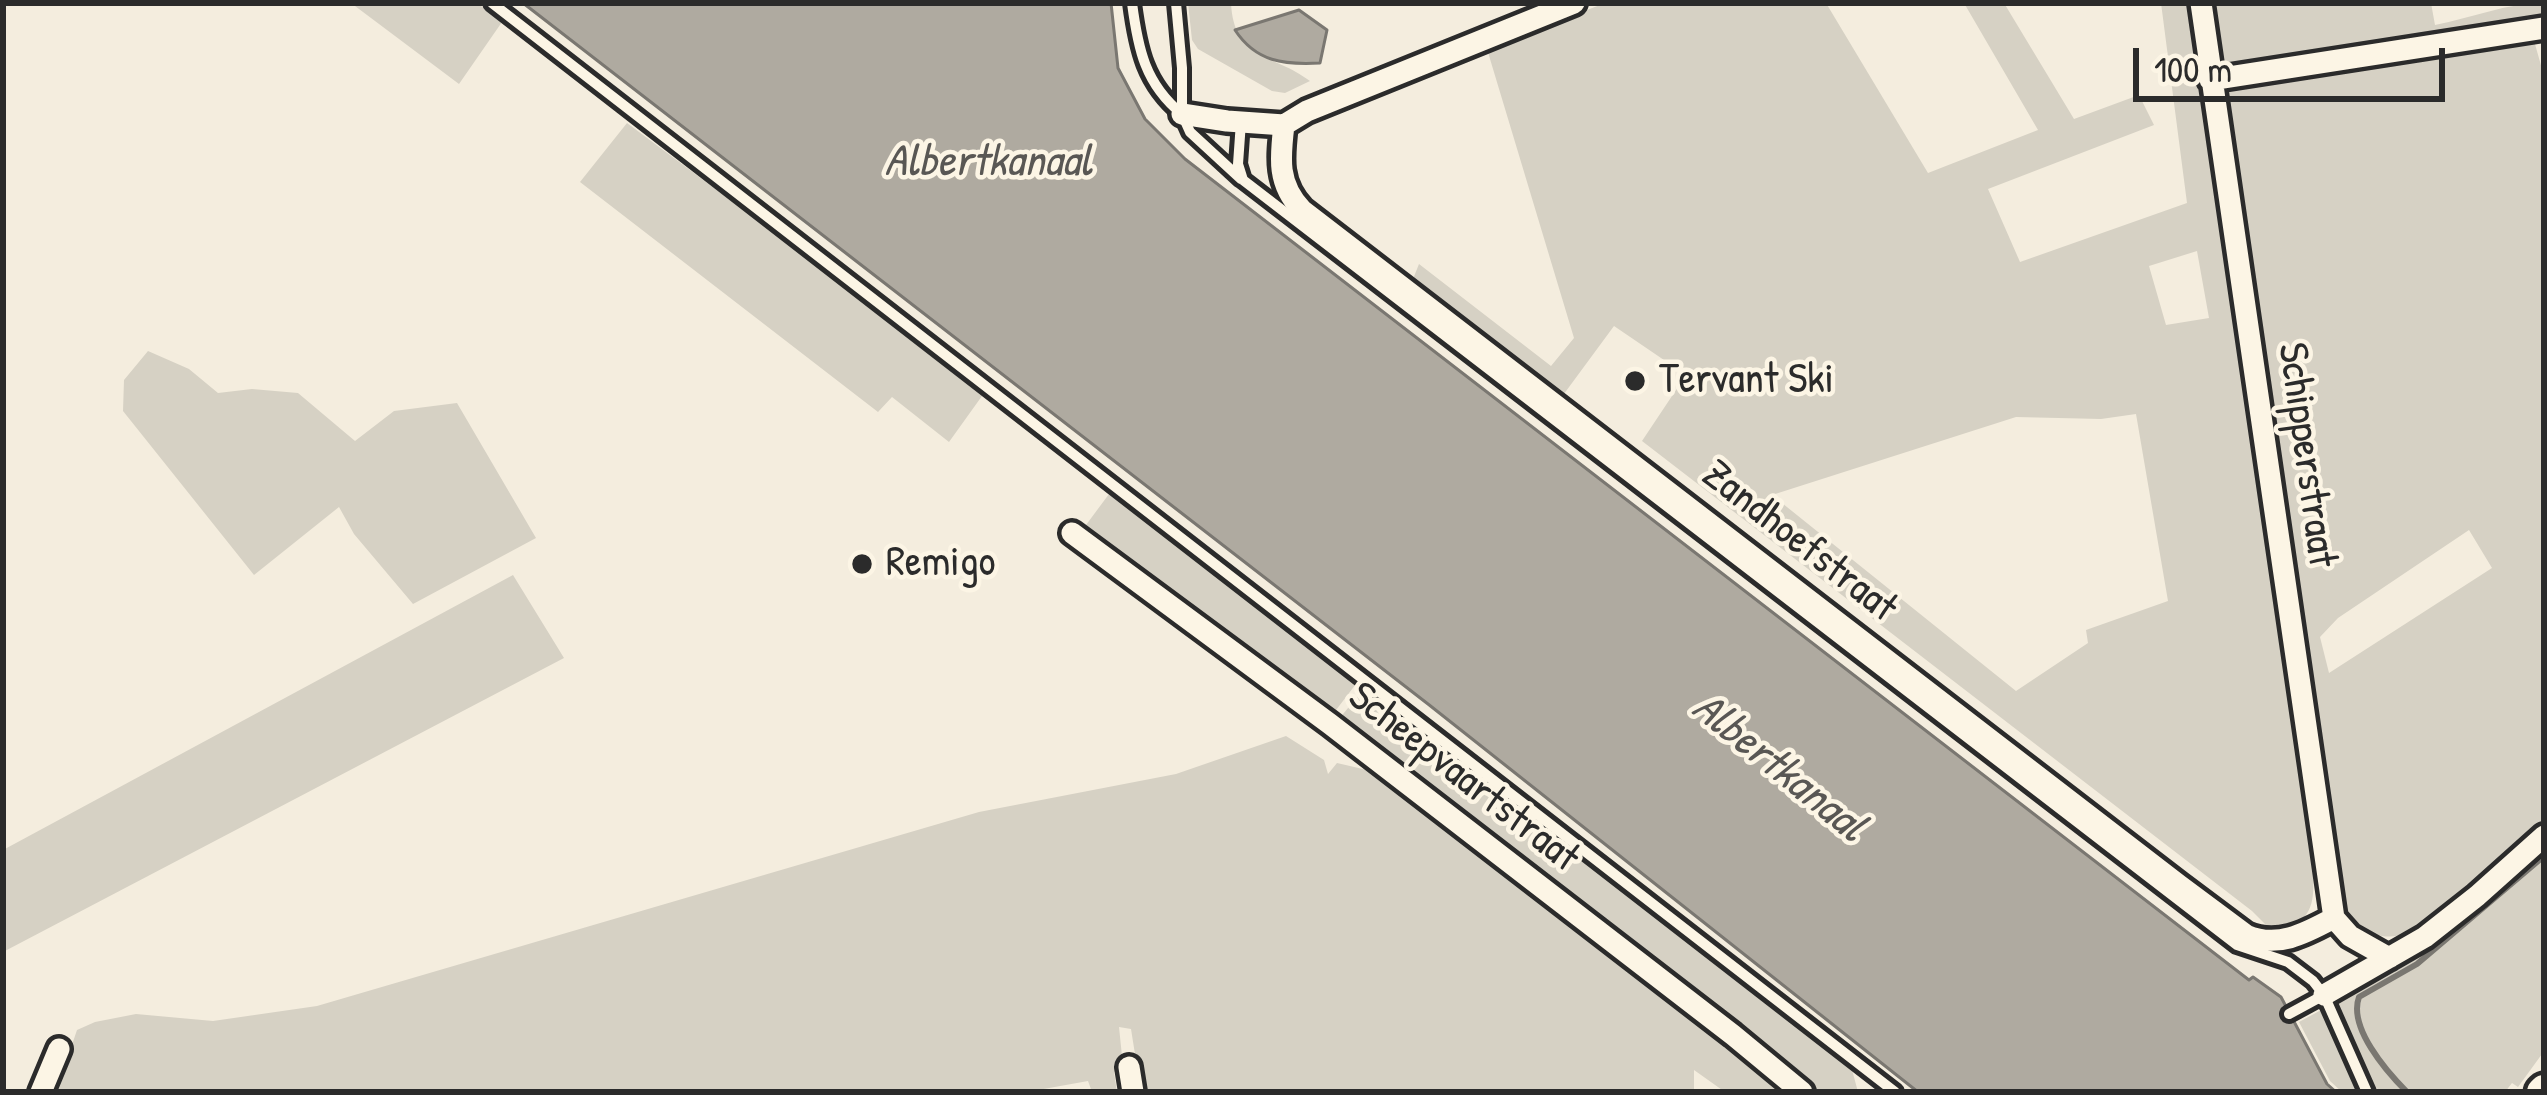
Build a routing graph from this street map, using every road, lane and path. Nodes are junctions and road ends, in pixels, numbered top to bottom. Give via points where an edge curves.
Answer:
1 (492, 3) edge
2 (1132, 3) edge
3 (1176, 3) edge
4 (1574, 3) edge
5 (2201, 3) edge
6 (2544, 28) edge
7 (2210, 80) junction
8 (1182, 114) junction
9 (1241, 122) junction
10 (1284, 124) junction
11 (1243, 180) junction
12 (1072, 533) dead end
13 (2544, 836) edge
14 (2334, 918) junction
15 (2389, 958) junction
16 (2324, 995) junction
17 (2289, 1014) dead end
18 (59, 1049) dead end
19 (1129, 1067) dead end
20 (1880, 1079) junction
21 (40, 1092) edge
22 (1133, 1092) edge
23 (1802, 1092) edge
24 (1871, 1092) edge
25 (1895, 1092) edge
26 (2367, 1092) edge

1 - 20 lane
2 - 8 lane via 1151,81
3 - 8 lane
4 - 10 street
5 - 7 street, Schipperstraat
6 - 7 street
7 - 14 street, Schipperstraat
8 - 9 street
8 - 11 lane via 1190,132
9 - 10 street
9 - 11 lane
10 - 14 street, Zandhoefstraat via 1280,171 1302,210 2179,885 2258,940 2286,940
11 - 16 lane via 2236,945 2299,968
12 - 23 street, Scheepvaartstraat
13 - 15 street
14 - 15 street
15 - 16 street
16 - 17 lane
16 - 26 lane
18 - 21 street
19 - 22 street
20 - 24 lane
20 - 25 lane

